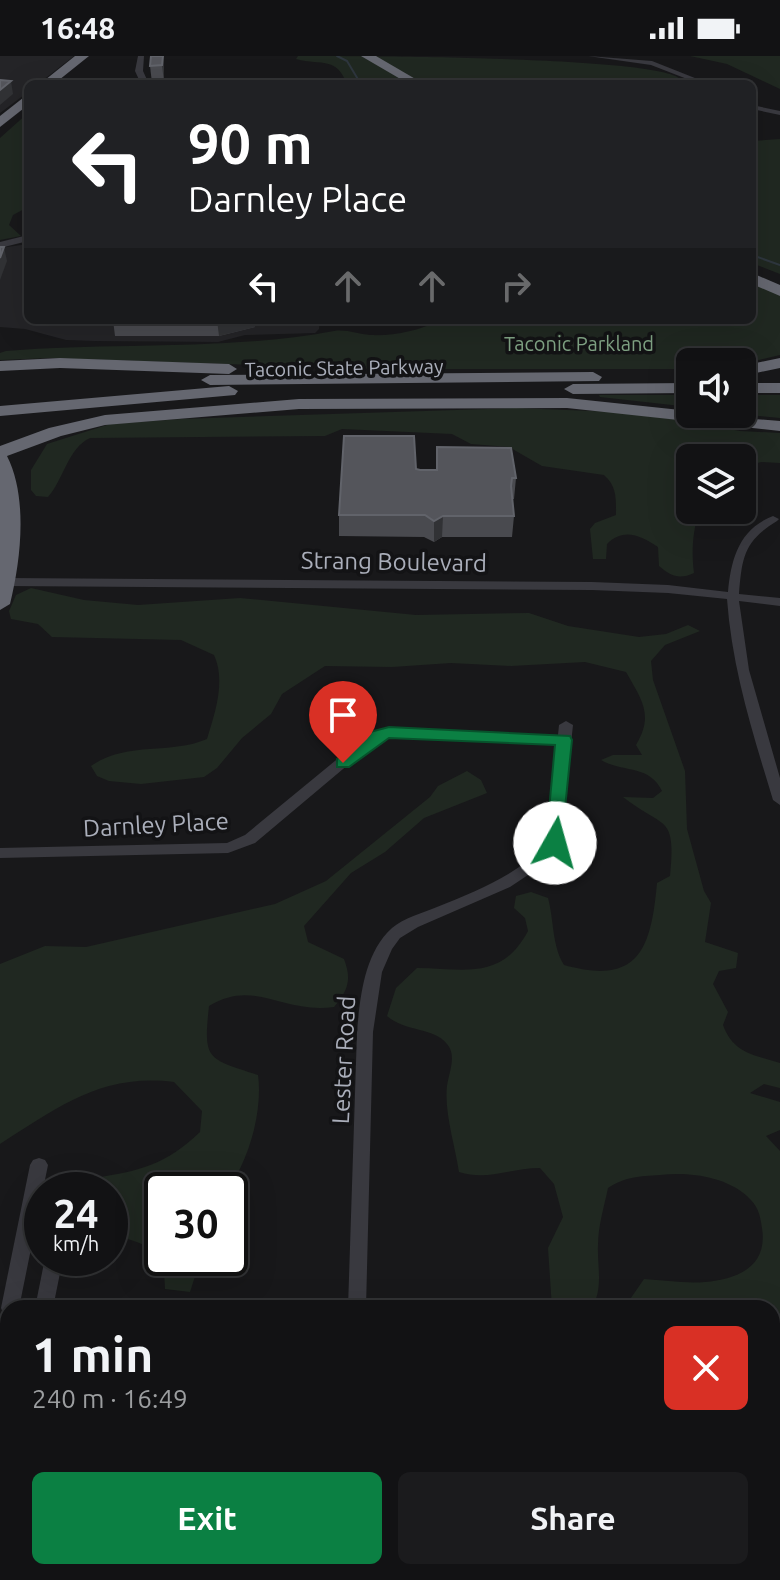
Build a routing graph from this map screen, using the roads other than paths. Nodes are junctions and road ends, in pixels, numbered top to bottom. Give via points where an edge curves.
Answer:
1 (83, 56) edge
2 (141, 56) edge
3 (367, 56) edge
4 (591, 56) edge
5 (51, 80) edge
6 (143, 80) edge
7 (411, 80) edge
8 (696, 80) edge
9 (24, 102) edge
10 (756, 108) edge
11 (762, 110) junction
12 (756, 112) edge
13 (780, 113) edge
14 (0, 123) edge
15 (24, 239) edge
16 (0, 245) edge
17 (756, 268) edge
18 (780, 277) edge
19 (756, 280) edge
20 (780, 291) edge
21 (780, 363) edge
22 (0, 366) edge
23 (756, 370) edge
24 (756, 375) edge
25 (676, 376) edge
26 (780, 376) edge
27 (405, 377) junction
28 (676, 388) edge
29 (756, 388) edge
30 (780, 388) edge
31 (440, 389) junction
32 (3, 404) edge
33 (676, 407) edge
34 (756, 419) edge
35 (780, 423) edge
36 (0, 452) edge
37 (0, 459) edge
38 (773, 519) dead end
39 (6, 582) junction
40 (732, 595) junction
41 (780, 602) edge
42 (0, 604) edge
43 (565, 732) joint
44 (774, 758) edge
45 (780, 800) edge
46 (0, 853) edge
47 (39, 1165) dead end
48 (50, 1276) edge
49 (12, 1300) edge
50 (46, 1300) edge
51 (357, 1300) edge

1 - 5 highway
2 - 6 street
3 - 7 highway
4 - 8 street via 652,63
9 - 14 highway
10 - 11 street
11 - 12 street
11 - 13 street
15 - 16 street
17 - 18 highway
19 - 20 highway
21 - 23 highway
22 - 27 highway via 60,363
24 - 26 highway
25 - 27 highway, Taconic State Parkway
27 - 32 highway, Taconic State Parkway via 192,381
28 - 31 highway, Taconic State Parkway
29 - 30 highway
31 - 32 highway, Taconic State Parkway via 217,392
31 - 33 highway
34 - 35 highway
35 - 36 highway via 582,404 299,404 114,418
37 - 39 highway via 10,520
38 - 40 street via 744,542
39 - 40 street, Strang Boulevard via 592,586
39 - 42 highway
40 - 41 street, Strang Boulevard
40 - 44 street via 743,664
43 - 46 street, Darnley Place via 389,732 363,745 250,839 228,848
43 - 51 street, Lester Road via 555,843 502,885 397,932 376,968 364,1046
44 - 45 street
47 - 49 street
48 - 50 street

